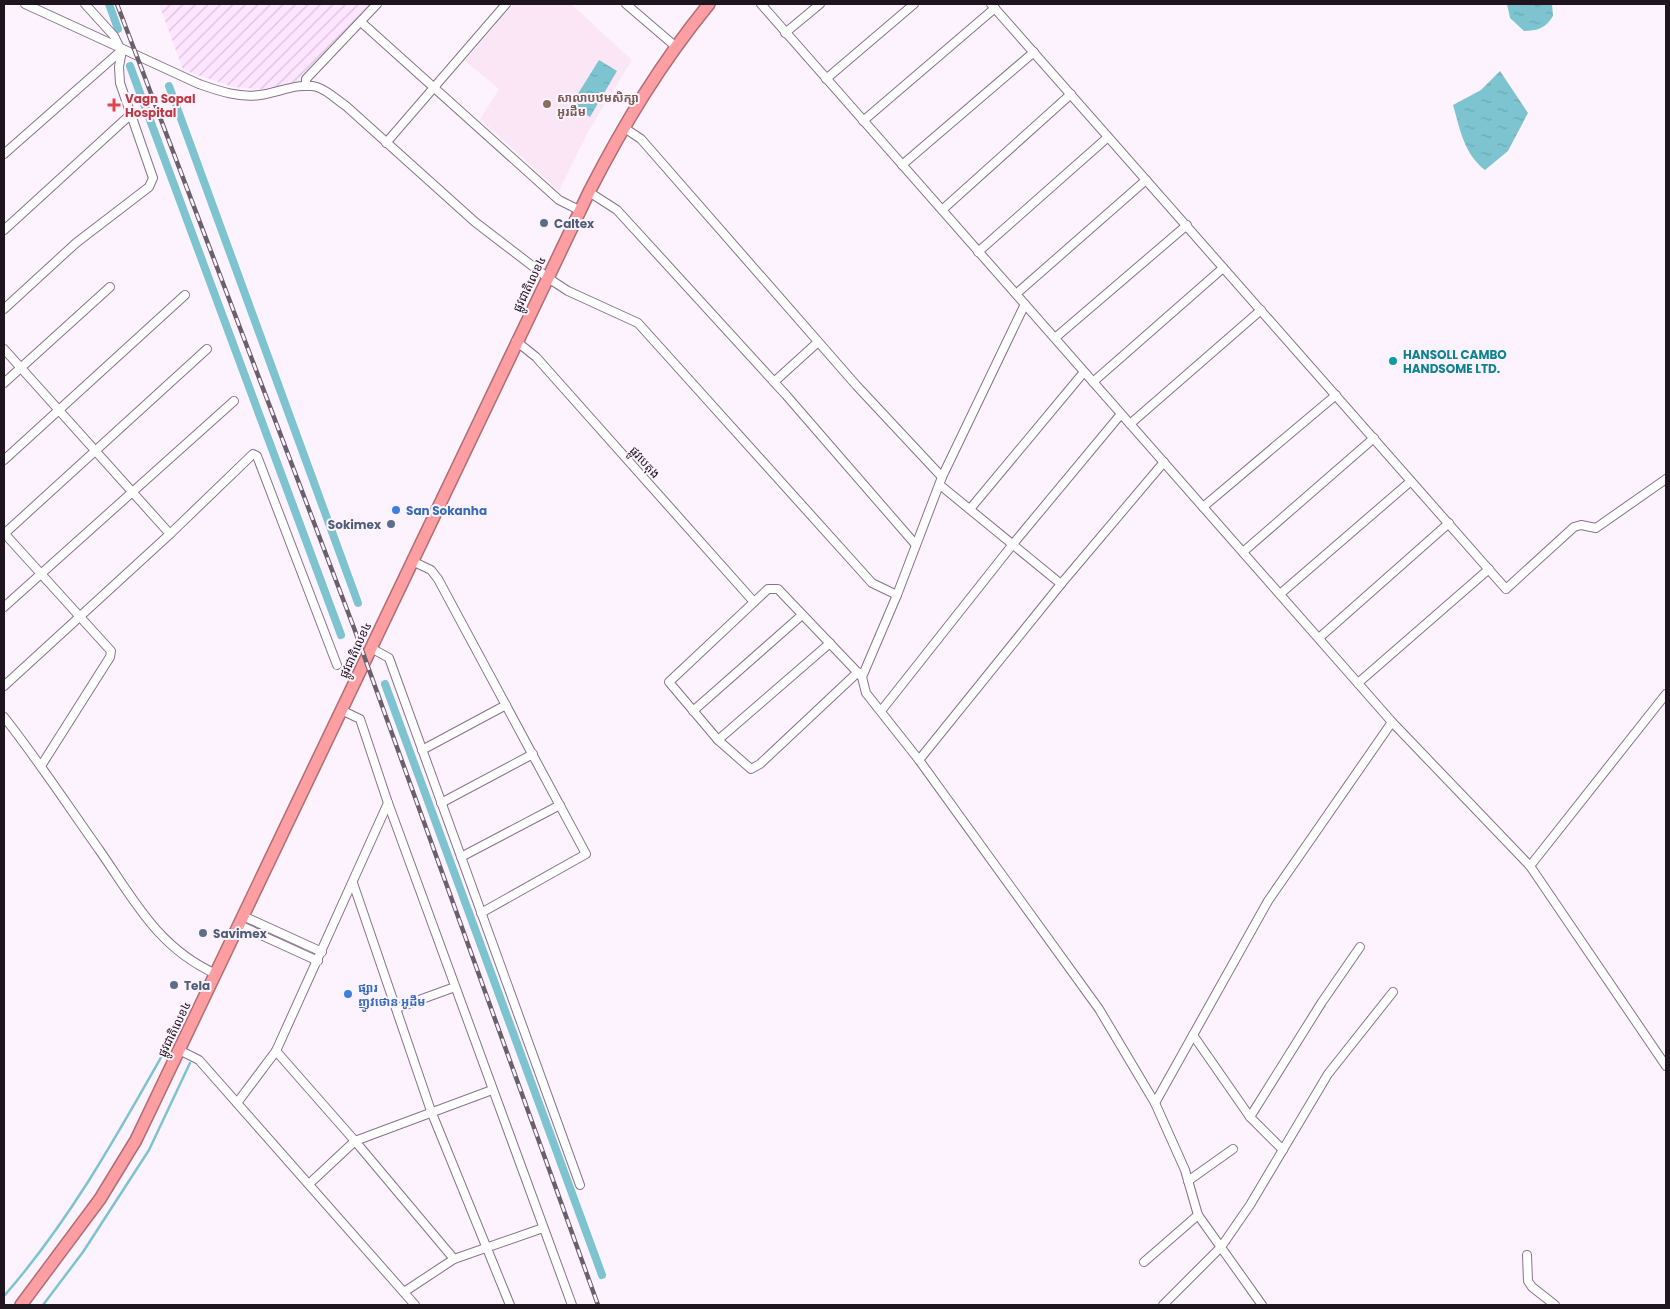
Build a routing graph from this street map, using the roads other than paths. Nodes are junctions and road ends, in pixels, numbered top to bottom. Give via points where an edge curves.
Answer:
1 (25, 4) edge
2 (85, 4) edge
3 (377, 4) edge
4 (506, 4) edge
5 (626, 4) edge
6 (709, 4) edge
7 (761, 4) edge
8 (820, 4) edge
9 (914, 4) edge
10 (993, 6) edge
11 (361, 22) junction
12 (785, 32) junction
13 (675, 46) junction
14 (121, 49) junction
15 (1034, 52) junction
16 (826, 79) junction
17 (306, 86) junction
18 (434, 86) junction
19 (1071, 94) junction
20 (130, 115) junction
21 (863, 121) junction
22 (623, 127) junction
23 (1108, 137) junction
24 (386, 143) junction
25 (4, 154) edge
26 (902, 166) junction
27 (1146, 180) junction
28 (588, 192) junction
29 (579, 210) junction
30 (942, 210) junction
31 (1186, 226) junction
32 (4, 230) edge
33 (978, 252) junction
34 (1224, 268) junction
35 (548, 278) junction
36 (110, 287) dead end
37 (1016, 294) junction
38 (184, 295) dead end
39 (1025, 304) junction
40 (4, 309) edge
41 (1261, 310) junction
42 (1055, 338) junction
43 (516, 341) junction
44 (818, 342) junction
45 (4, 349) edge
46 (207, 349) dead end
47 (20, 368) junction
48 (1084, 372) junction
49 (4, 382) edge
50 (774, 382) junction
51 (1093, 382) junction
52 (1336, 395) junction
53 (234, 401) dead end
54 (60, 410) junction
55 (1121, 414) junction
56 (1130, 424) junction
57 (1374, 438) junction
58 (96, 450) junction
59 (4, 460) edge
60 (1164, 462) junction
61 (1666, 479) edge
62 (941, 481) junction
63 (1411, 481) junction
64 (132, 491) junction
65 (1203, 507) junction
66 (970, 509) junction
67 (1449, 523) junction
68 (4, 533) edge
69 (170, 534) junction
70 (1013, 544) junction
71 (916, 545) junction
72 (1243, 552) junction
73 (412, 561) junction
74 (1489, 569) junction
75 (41, 573) junction
76 (1061, 584) junction
77 (1280, 594) junction
78 (897, 595) junction
79 (754, 602) junction
80 (4, 607) edge
81 (802, 615) junction
82 (81, 616) junction
83 (1319, 638) junction
84 (830, 643) junction
85 (371, 648) junction
86 (337, 665) dead end
87 (860, 674) junction
88 (1358, 683) junction
89 (4, 686) edge
90 (1666, 694) edge
91 (506, 705) junction
92 (342, 710) junction
93 (693, 711) junction
94 (881, 711) junction
95 (4, 717) edge
96 (1392, 722) junction
97 (718, 740) junction
98 (422, 750) junction
99 (533, 754) junction
100 (919, 760) junction
101 (40, 766) junction
102 (388, 803) junction
103 (441, 803) junction
104 (560, 804) junction
105 (461, 857) junction
106 (1530, 866) junction
107 (353, 883) junction
108 (481, 913) junction
109 (241, 921) junction
110 (1360, 947) dead end
111 (322, 952) junction
112 (318, 961) junction
113 (216, 974) junction
114 (455, 987) junction
115 (1393, 992) dead end
116 (397, 1008) junction
117 (1193, 1036) junction
118 (180, 1050) junction
119 (276, 1051) junction
120 (1666, 1066) edge
121 (492, 1090) junction
122 (237, 1103) junction
123 (1155, 1103) junction
124 (431, 1111) junction
125 (1250, 1117) junction
126 (355, 1141) junction
127 (1233, 1150) dead end
128 (1283, 1150) junction
129 (1188, 1181) junction
130 (309, 1184) junction
131 (580, 1185) dead end
132 (1198, 1215) junction
133 (543, 1228) junction
134 (1221, 1247) junction
135 (488, 1249) junction
136 (1527, 1255) dead end
137 (454, 1260) junction
138 (1144, 1262) dead end
139 (404, 1292) junction
140 (21, 1305) edge
141 (416, 1305) edge
142 (510, 1305) edge
143 (572, 1305) edge
144 (1163, 1305) edge
145 (1262, 1305) edge
146 (1555, 1305) edge

1 - 14 street
2 - 14 street via 114,36
3 - 11 street
4 - 18 street
5 - 13 street
6 - 13 highway, ផ្លូវជាតិលេខ៤
7 - 12 street
8 - 12 street
9 - 16 street
10 - 15 street
10 - 21 street
11 - 17 street via 306,79
11 - 18 street
12 - 16 street
13 - 22 highway, ផ្លូវជាតិលេខ៤
14 - 17 street via 199,84 238,95 258,95
14 - 20 street via 120,83
14 - 25 street
15 - 19 street
15 - 26 street
16 - 21 street
17 - 24 street via 323,90 346,106
18 - 24 street
18 - 29 street via 559,200
19 - 23 street
19 - 30 street
20 - 32 street
20 - 40 street via 153,178 149,186 76,243
21 - 26 street
22 - 28 highway, ផ្លូវជាតិលេខ៤
22 - 44 street via 642,139
23 - 27 street
23 - 33 street
24 - 35 street via 475,222
26 - 30 street
27 - 31 street
27 - 37 street
28 - 29 highway, ផ្លូវជាតិលេខ៤
28 - 50 street via 617,210
29 - 35 highway, ផ្លូវជាតិលេខ៤
30 - 33 street
31 - 34 street
31 - 42 street
33 - 37 street
34 - 41 street
34 - 51 street
35 - 43 highway, ផ្លូវជាតិលេខ៤
35 - 78 street via 568,291 638,323 872,583
36 - 47 street
37 - 39 street
38 - 54 street
39 - 42 street
39 - 62 street
41 - 52 street
41 - 56 street
42 - 48 street
43 - 73 highway, ផ្លូវជាតិលេខ៤
43 - 79 street, ផ្លូវបេតុង via 536,357
44 - 50 street
44 - 62 street
45 - 47 street
46 - 58 street
47 - 49 street
47 - 54 street
48 - 51 street
48 - 66 street
50 - 71 street
51 - 55 street
52 - 57 street
52 - 65 street
53 - 64 street
54 - 58 street
54 - 59 street
55 - 56 street
55 - 70 street
56 - 60 street
57 - 63 street
57 - 72 street
58 - 64 street
58 - 68 street
60 - 65 street
60 - 76 street
61 - 74 street via 1596,528 1581,525 1574,528 1506,589
62 - 66 street
62 - 71 street
63 - 67 street
63 - 77 street
64 - 69 street
64 - 75 street
65 - 72 street
66 - 70 street
67 - 74 street
67 - 83 street
68 - 75 street
69 - 82 street
69 - 86 street via 249,455 257,456
70 - 76 street
70 - 94 street
71 - 78 street
72 - 77 street
73 - 85 highway, ផ្លូវជាតិលេខ៤
73 - 91 street via 431,570 438,579
74 - 88 street
75 - 80 street
75 - 82 street
76 - 100 street
77 - 83 street
78 - 87 street
79 - 81 street via 768,589 778,589
79 - 93 street via 671,679 671,684
81 - 84 street
81 - 93 street
82 - 89 street
82 - 101 street via 111,654
83 - 88 street
84 - 87 street
84 - 97 street
85 - 92 highway, ផ្លូវជាតិលេខ៤
85 - 98 street via 389,658
87 - 94 street via 866,693
87 - 97 street via 754,768 744,765
88 - 96 street
90 - 106 street
91 - 98 street
91 - 99 street
92 - 102 street via 360,719
92 - 109 highway, ផ្លូវជាតិលេខ៤
93 - 97 street
94 - 100 street
95 - 101 street
96 - 106 street
96 - 117 street via 1268,901
98 - 103 street
99 - 103 street
99 - 104 street
100 - 123 street via 1099,1009
101 - 113 street via 145,918 178,952
102 - 107 street
102 - 114 street
103 - 105 street
104 - 105 street
104 - 108 street via 586,854
105 - 108 street
106 - 120 street
107 - 111 street
107 - 116 street
108 - 131 street
109 - 111 street
109 - 112 street
109 - 113 highway, ផ្លូវជាតិលេខ៤
110 - 125 street
111 - 112 street
112 - 119 street
113 - 118 highway, ផ្លូវជាតិលេខ៤
114 - 116 street
114 - 121 street
115 - 128 street via 1328,1074
116 - 124 street
117 - 123 street
117 - 125 street
118 - 122 street via 199,1060
118 - 140 highway, ផ្លូវជាតិលេខ៤ via 114,1178
119 - 122 street
119 - 126 street
121 - 124 street
121 - 133 street
122 - 130 street
123 - 129 street
124 - 126 street
124 - 135 street
125 - 128 street
126 - 130 street
126 - 137 street
127 - 129 street
128 - 134 street
129 - 132 street
130 - 139 street
132 - 134 street
132 - 138 street
133 - 135 street
133 - 143 street
134 - 144 street
134 - 145 street
135 - 137 street
135 - 142 street
136 - 146 street via 1528,1281
137 - 139 street
139 - 141 street

